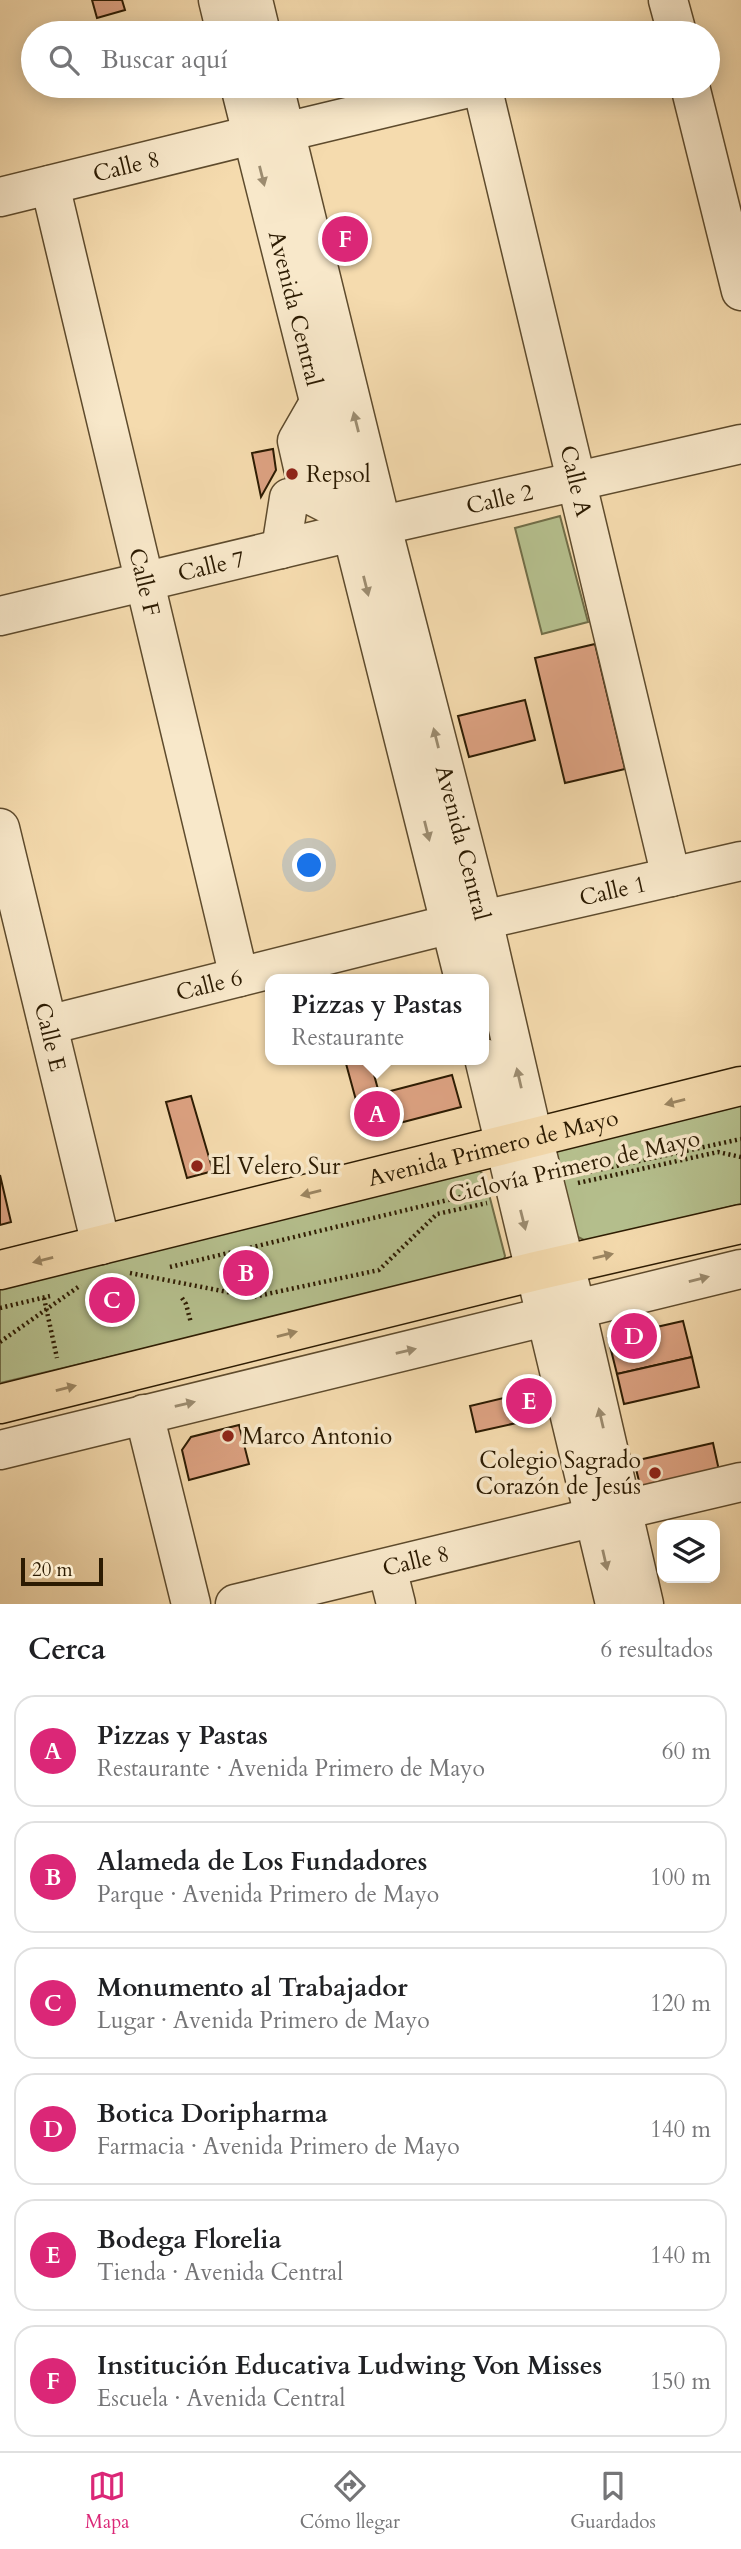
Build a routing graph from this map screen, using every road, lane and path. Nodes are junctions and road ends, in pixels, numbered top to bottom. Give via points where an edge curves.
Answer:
1 (218, 0) edge
2 (253, 0) edge
3 (668, 0) edge
4 (223, 21) edge
5 (258, 21) edge
6 (674, 21) edge
7 (247, 98) edge
8 (273, 98) edge
9 (427, 98) edge
10 (483, 98) edge
11 (694, 98) edge
12 (269, 134) junction
13 (50, 185) junction
14 (0, 197) edge
15 (733, 228) edge
16 (741, 291) edge
17 (320, 401) junction
18 (741, 444) edge
19 (577, 483) junction
20 (309, 494) junction
21 (360, 524) junction
22 (281, 549) junction
23 (145, 582) junction
24 (0, 616) edge
25 (0, 831) edge
26 (741, 861) edge
27 (671, 877) junction
28 (467, 922) junction
29 (464, 974) edge
30 (479, 974) edge
31 (239, 977) junction
32 (489, 1015) edge
33 (48, 1025) junction
34 (487, 1065) edge
35 (741, 1086) edge
36 (741, 1139) edge
37 (519, 1141) junction
38 (741, 1157) edge
39 (531, 1188) junction
40 (741, 1224) edge
41 (110, 1259) junction
42 (170, 1267) dead end
43 (551, 1268) junction
44 (741, 1269) edge
45 (0, 1270) edge
46 (85, 1283) dead end
47 (50, 1296) dead end
48 (44, 1298) junction
49 (0, 1308) edge
50 (47, 1311) junction
51 (562, 1313) junction
52 (0, 1342) edge
53 (63, 1389) junction
54 (0, 1404) edge
55 (144, 1414) junction
56 (0, 1450) edge
57 (741, 1482) edge
58 (608, 1513) junction
59 (387, 1568) junction
60 (191, 1604) edge
61 (235, 1604) edge
62 (396, 1604) edge
63 (615, 1604) edge
64 (643, 1604) edge

1 - 4 street
2 - 5 street
3 - 6 street
7 - 12 street, Avenida Central
8 - 12 street, Avenida Central
9 - 12 street, Calle 8
10 - 19 street, Calle A
11 - 15 street
12 - 13 street, Calle 8
12 -> 17 street, Avenida Central
21 -> 12 street, Avenida Central
13 - 14 street, Calle 8
13 - 23 street, Calle F
15 - 16 street
17 - 20 street via 297,441
17 - 21 street, Avenida Central
18 - 19 street, Calle 2
19 - 21 street, Calle 2
19 - 27 street, Calle A
20 - 21 street
20 - 22 street via 289,498
21 - 22 street, Calle 7
21 - 28 street, Avenida Central
22 - 23 street, Calle 7
23 - 24 street, Calle 7
23 - 31 street, Calle F
25 - 33 street, Calle E
26 - 27 street, Calle 1
27 - 28 street, Calle 1
28 - 29 street, Avenida Central
30 -> 28 street, Avenida Central
28 - 31 street, Calle 6
31 - 33 street, Calle 6
37 -> 32 street, Avenida Central
33 - 41 street, Calle E
34 - 37 street, Avenida Central
35 -> 37 main road, Avenida Primero de Mayo
36 - 39 path
37 - 39 street, Avenida Central
37 -> 41 main road, Avenida Primero de Mayo
38 - 39 path, Ciclovía Primero de Mayo via 718,1152
39 - 41 path, Ciclovía Primero de Mayo via 437,1214 379,1270 253,1297 139,1274
39 - 42 path
39 - 43 street, Avenida Central
43 -> 40 main road
41 -> 45 main road, Avenida Primero de Mayo
43 - 51 street, Avenida Central
53 -> 43 main road
51 -> 44 street
46 - 50 path
47 - 48 path
48 - 49 path
48 - 50 path
50 - 52 path
50 - 53 path
55 -> 51 street
51 - 58 street, Avenida Central
53 - 54 main road
55 - 56 street
55 - 60 street
57 - 58 street, Calle 8
58 - 59 street, Calle 8
58 -> 63 street, Avenida Central
58 - 64 street, Avenida Central
59 - 61 street, Calle 8
59 - 62 street

